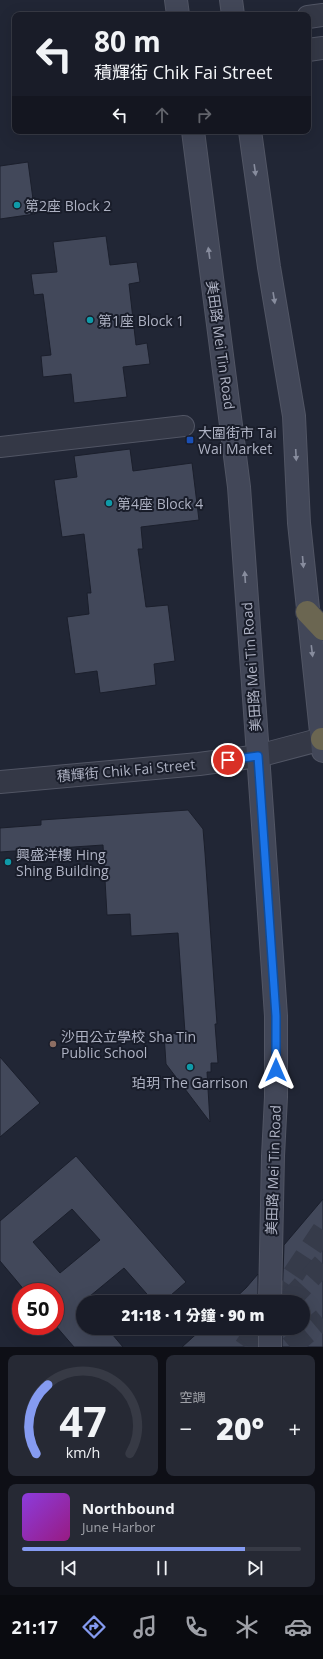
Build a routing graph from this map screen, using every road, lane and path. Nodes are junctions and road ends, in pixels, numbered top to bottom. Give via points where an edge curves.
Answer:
1 (176, 0) edge
2 (231, 0) edge
3 (178, 12) edge
4 (233, 12) edge
5 (323, 15) edge
6 (311, 17) edge
7 (323, 48) edge
8 (311, 50) edge
9 (193, 134) edge
10 (250, 134) edge
11 (184, 426) dead end
12 (0, 447) edge
13 (307, 612) junction
14 (323, 629) edge
15 (323, 743) edge
16 (258, 756) junction
17 (0, 782) edge
18 (270, 1295) edge
19 (270, 1335) edge
20 (270, 1347) edge

1 - 3 main road
2 - 4 main road
5 - 6 street
7 - 8 street
16 -> 9 main road, 美田路 Mei Tin Road via 239,487
10 -> 13 main road via 294,416 299,523
11 - 12 street
13 - 14 highway
13 -> 15 main road
15 - 16 street, 積輝街 Chik Fai Street
16 - 17 street, 積輝街 Chik Fai Street via 183,766
16 - 18 main road, 美田路 Mei Tin Road via 276,1016
19 - 20 main road

